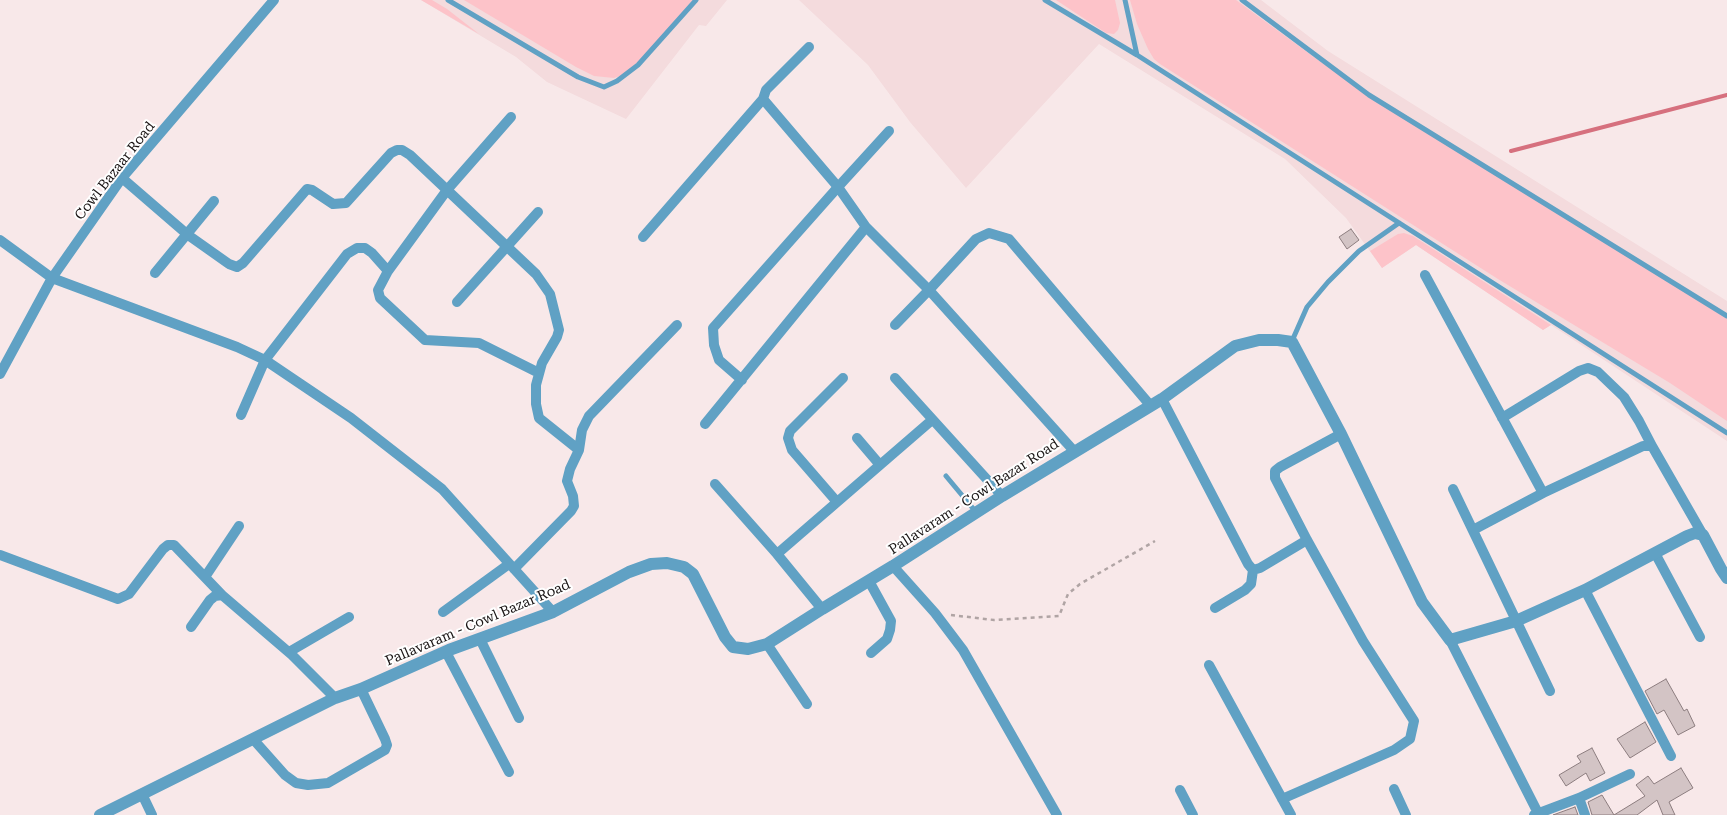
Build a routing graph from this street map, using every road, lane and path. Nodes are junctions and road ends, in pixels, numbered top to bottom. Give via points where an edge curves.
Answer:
1 (274, 0) edge
2 (448, 0) edge
3 (696, 0) edge
4 (1044, 0) edge
5 (1125, 0) edge
6 (1242, 0) edge
7 (809, 47) dead end
8 (1137, 56) junction
9 (763, 99) junction
10 (511, 117) dead end
11 (889, 131) dead end
12 (122, 178) junction
13 (838, 187) junction
14 (447, 190) junction
15 (214, 201) dead end
16 (538, 212) dead end
17 (1399, 223) junction
18 (866, 227) junction
19 (188, 235) junction
20 (643, 237) dead end
21 (0, 240) edge
22 (506, 246) junction
23 (388, 271) junction
24 (156, 274) dead end
25 (1425, 275) dead end
26 (52, 278) junction
27 (929, 290) junction
28 (457, 302) dead end
29 (1727, 316) edge
30 (895, 324) dead end
31 (677, 325) dead end
32 (1292, 342) junction
33 (265, 360) junction
34 (539, 373) junction
35 (0, 374) edge
36 (843, 378) dead end
37 (895, 378) dead end
38 (742, 380) junction
39 (1156, 402) junction
40 (241, 415) dead end
41 (1502, 418) junction
42 (932, 420) junction
43 (705, 424) dead end
44 (1727, 433) edge
45 (1341, 434) junction
46 (857, 438) dead end
47 (1652, 446) junction
48 (579, 450) junction
49 (1074, 451) junction
50 (880, 465) junction
51 (946, 476) dead end
52 (715, 484) dead end
53 (1453, 489) dead end
54 (1543, 493) junction
55 (1002, 496) junction
56 (837, 502) junction
57 (976, 512) junction
58 (239, 526) dead end
59 (1472, 530) junction
60 (1703, 536) junction
61 (1307, 540) junction
62 (1155, 541) dead end
63 (1655, 553) junction
64 (777, 554) junction
65 (0, 555) edge
66 (512, 566) junction
67 (893, 566) junction
68 (1253, 570) junction
69 (1725, 571) edge
70 (204, 577) junction
71 (869, 581) junction
72 (1586, 590) junction
73 (222, 595) junction
74 (1216, 608) dead end
75 (822, 609) junction
76 (443, 612) dead end
77 (553, 612) junction
78 (935, 612) junction
79 (349, 616) dead end
80 (1516, 621) junction
81 (191, 627) dead end
82 (1700, 638) dead end
83 (480, 639) junction
84 (1450, 640) junction
85 (767, 644) junction
86 (289, 652) junction
87 (446, 652) junction
88 (871, 653) dead end
89 (1209, 665) dead end
90 (361, 689) junction
91 (1550, 691) dead end
92 (335, 698) junction
93 (807, 704) dead end
94 (519, 718) dead end
95 (253, 739) junction
96 (1671, 756) dead end
97 (509, 772) dead end
98 (1630, 774) dead end
99 (1394, 789) dead end
100 (1180, 790) dead end
101 (142, 794) junction
102 (1579, 798) junction
103 (1282, 800) junction
104 (1536, 814) edge
105 (100, 815) edge
106 (152, 815) edge
107 (1057, 815) edge
108 (1193, 815) edge
109 (1291, 815) edge
110 (1406, 815) edge
111 (1585, 815) edge

1 - 12 street, Cowl Bazaar Road
2 - 3 lane via 578,77 604,87 638,65
4 - 8 lane
5 - 8 lane
6 - 29 lane via 1369,95
7 - 9 street via 766,90
8 - 17 lane
9 - 13 street
9 - 20 street
10 - 14 street
11 - 13 street
12 - 19 street
12 - 26 street, Cowl Bazaar Road
13 - 18 street
13 - 38 street via 714,328 714,345 719,360
14 - 19 street via 410,155 397,150 346,204 334,204 307,189 237,267
14 - 22 street
14 - 23 street
15 - 19 street
16 - 22 street
17 - 32 lane via 1359,251 1328,282 1307,307
17 - 44 lane
18 - 27 street
18 - 38 street
19 - 24 street
21 - 26 street
22 - 28 street
22 - 34 street via 536,274 550,294 557,319 557,337
23 - 33 street via 365,248 352,249
23 - 34 street via 378,290 380,298 426,340 479,343
25 - 41 street
26 - 33 street via 237,346
26 - 35 street, Cowl Bazaar Road
27 - 30 street
27 - 39 street via 976,239 989,233 1009,239
27 - 49 street
31 - 48 street via 589,416 582,430
32 - 39 street, Pallavaram - Cowl Bazar Road via 1259,340 1235,346
32 - 45 street
33 - 40 street
33 - 66 street via 351,418 442,490
34 - 48 street via 536,404 539,418
36 - 56 street via 790,431 788,438 792,450
37 - 42 street
38 - 43 street
39 - 49 street, Pallavaram - Cowl Bazar Road
39 - 68 street
41 - 47 street via 1588,368 1598,372 1624,397
41 - 54 street
42 - 50 street
42 - 55 street
45 - 61 street via 1275,471 1275,478
45 - 84 street via 1422,602
46 - 50 street
47 - 54 street via 1643,446
47 - 60 street
48 - 66 street via 566,482 574,506
49 - 55 street, Pallavaram - Cowl Bazar Road
50 - 56 street
51 - 57 lane
52 - 64 street
53 - 59 street
54 - 59 street
55 - 57 street, Pallavaram - Cowl Bazar Road
56 - 64 street
57 - 67 street, Pallavaram - Cowl Bazar Road
58 - 70 street
59 - 80 street
60 - 63 street via 1695,533
60 - 69 street
61 - 68 street
61 - 103 street via 1363,641 1414,721 1410,739 1394,750
62 - 78 path via 1080,584 1068,594 1058,616 994,620
63 - 72 street
63 - 82 street
64 - 75 street
65 - 70 street via 118,598 129,594 168,545 174,545
66 - 76 street
66 - 77 street
67 - 71 street, Pallavaram - Cowl Bazar Road
67 - 78 street
68 - 74 street via 1251,584
70 - 73 street
71 - 75 street, Pallavaram - Cowl Bazar Road
71 - 88 street via 891,621 887,639
72 - 80 street
72 - 96 street
73 - 81 street via 210,600
73 - 86 street
75 - 85 street, Pallavaram - Cowl Bazar Road
77 - 83 street, Pallavaram - Cowl Bazar Road
77 - 85 street, Pallavaram - Cowl Bazar Road via 629,572 651,564 667,563 684,567 693,574 733,647 748,649
78 - 107 street via 963,650
79 - 86 street
80 - 84 street
80 - 91 street
83 - 87 street, Pallavaram - Cowl Bazar Road
83 - 94 street
84 - 104 street
85 - 93 street
86 - 92 street
87 - 90 street, Pallavaram - Cowl Bazar Road
87 - 97 street
89 - 103 street
90 - 92 street, Pallavaram - Cowl Bazar Road
90 - 95 street via 385,739 386,750 328,783 308,785 284,775
92 - 95 street, Pallavaram - Cowl Bazar Road
95 - 101 street, Pallavaram - Cowl Bazar Road
98 - 102 street
99 - 110 street
100 - 108 street
101 - 105 street, Pallavaram - Cowl Bazar Road
101 - 106 street
102 - 104 street
102 - 111 street
103 - 109 street

